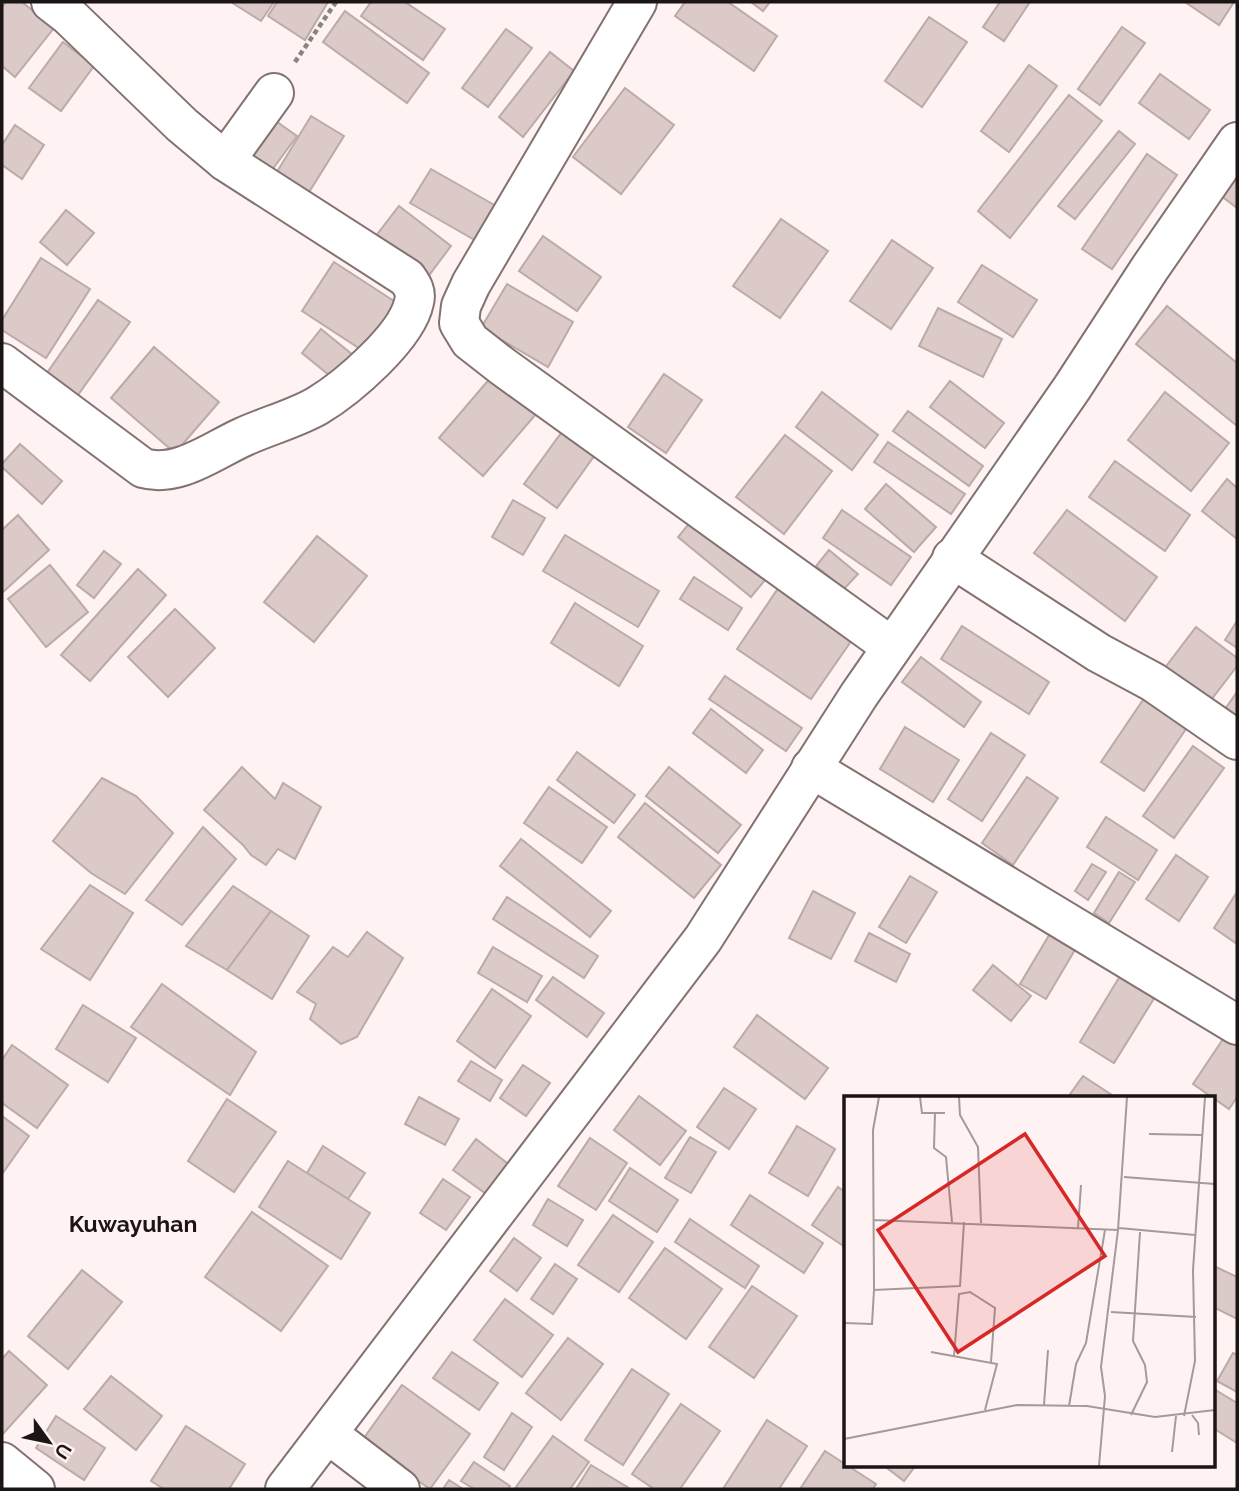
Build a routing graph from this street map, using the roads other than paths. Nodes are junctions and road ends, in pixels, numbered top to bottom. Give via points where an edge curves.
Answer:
1 (51, 2) edge
2 (637, 2) edge
3 (274, 93) road end
4 (1237, 142) edge
5 (225, 161) junction
6 (471, 284) junction
7 (415, 288) junction
8 (2, 363) edge
9 (952, 558) junction
10 (892, 647) junction
11 (1237, 740) edge
12 (811, 768) junction
13 (1237, 1025) edge
14 (328, 1434) junction
15 (2, 1462) edge
16 (35, 1489) edge
17 (285, 1489) edge
18 (401, 1489) edge

1 - 5 street
2 - 6 street
3 - 5 street
4 - 9 street
5 - 7 street via 407,278
6 - 7 street
6 - 10 street via 459,323 470,341
7 - 8 street via 414,303 402,327 370,366 340,390 315,407 168,470 143,468
9 - 10 street
9 - 11 street via 1099,653 1153,682
10 - 12 street
12 - 13 street
12 - 14 street via 703,939
14 - 17 street
14 - 18 street
15 - 16 street

